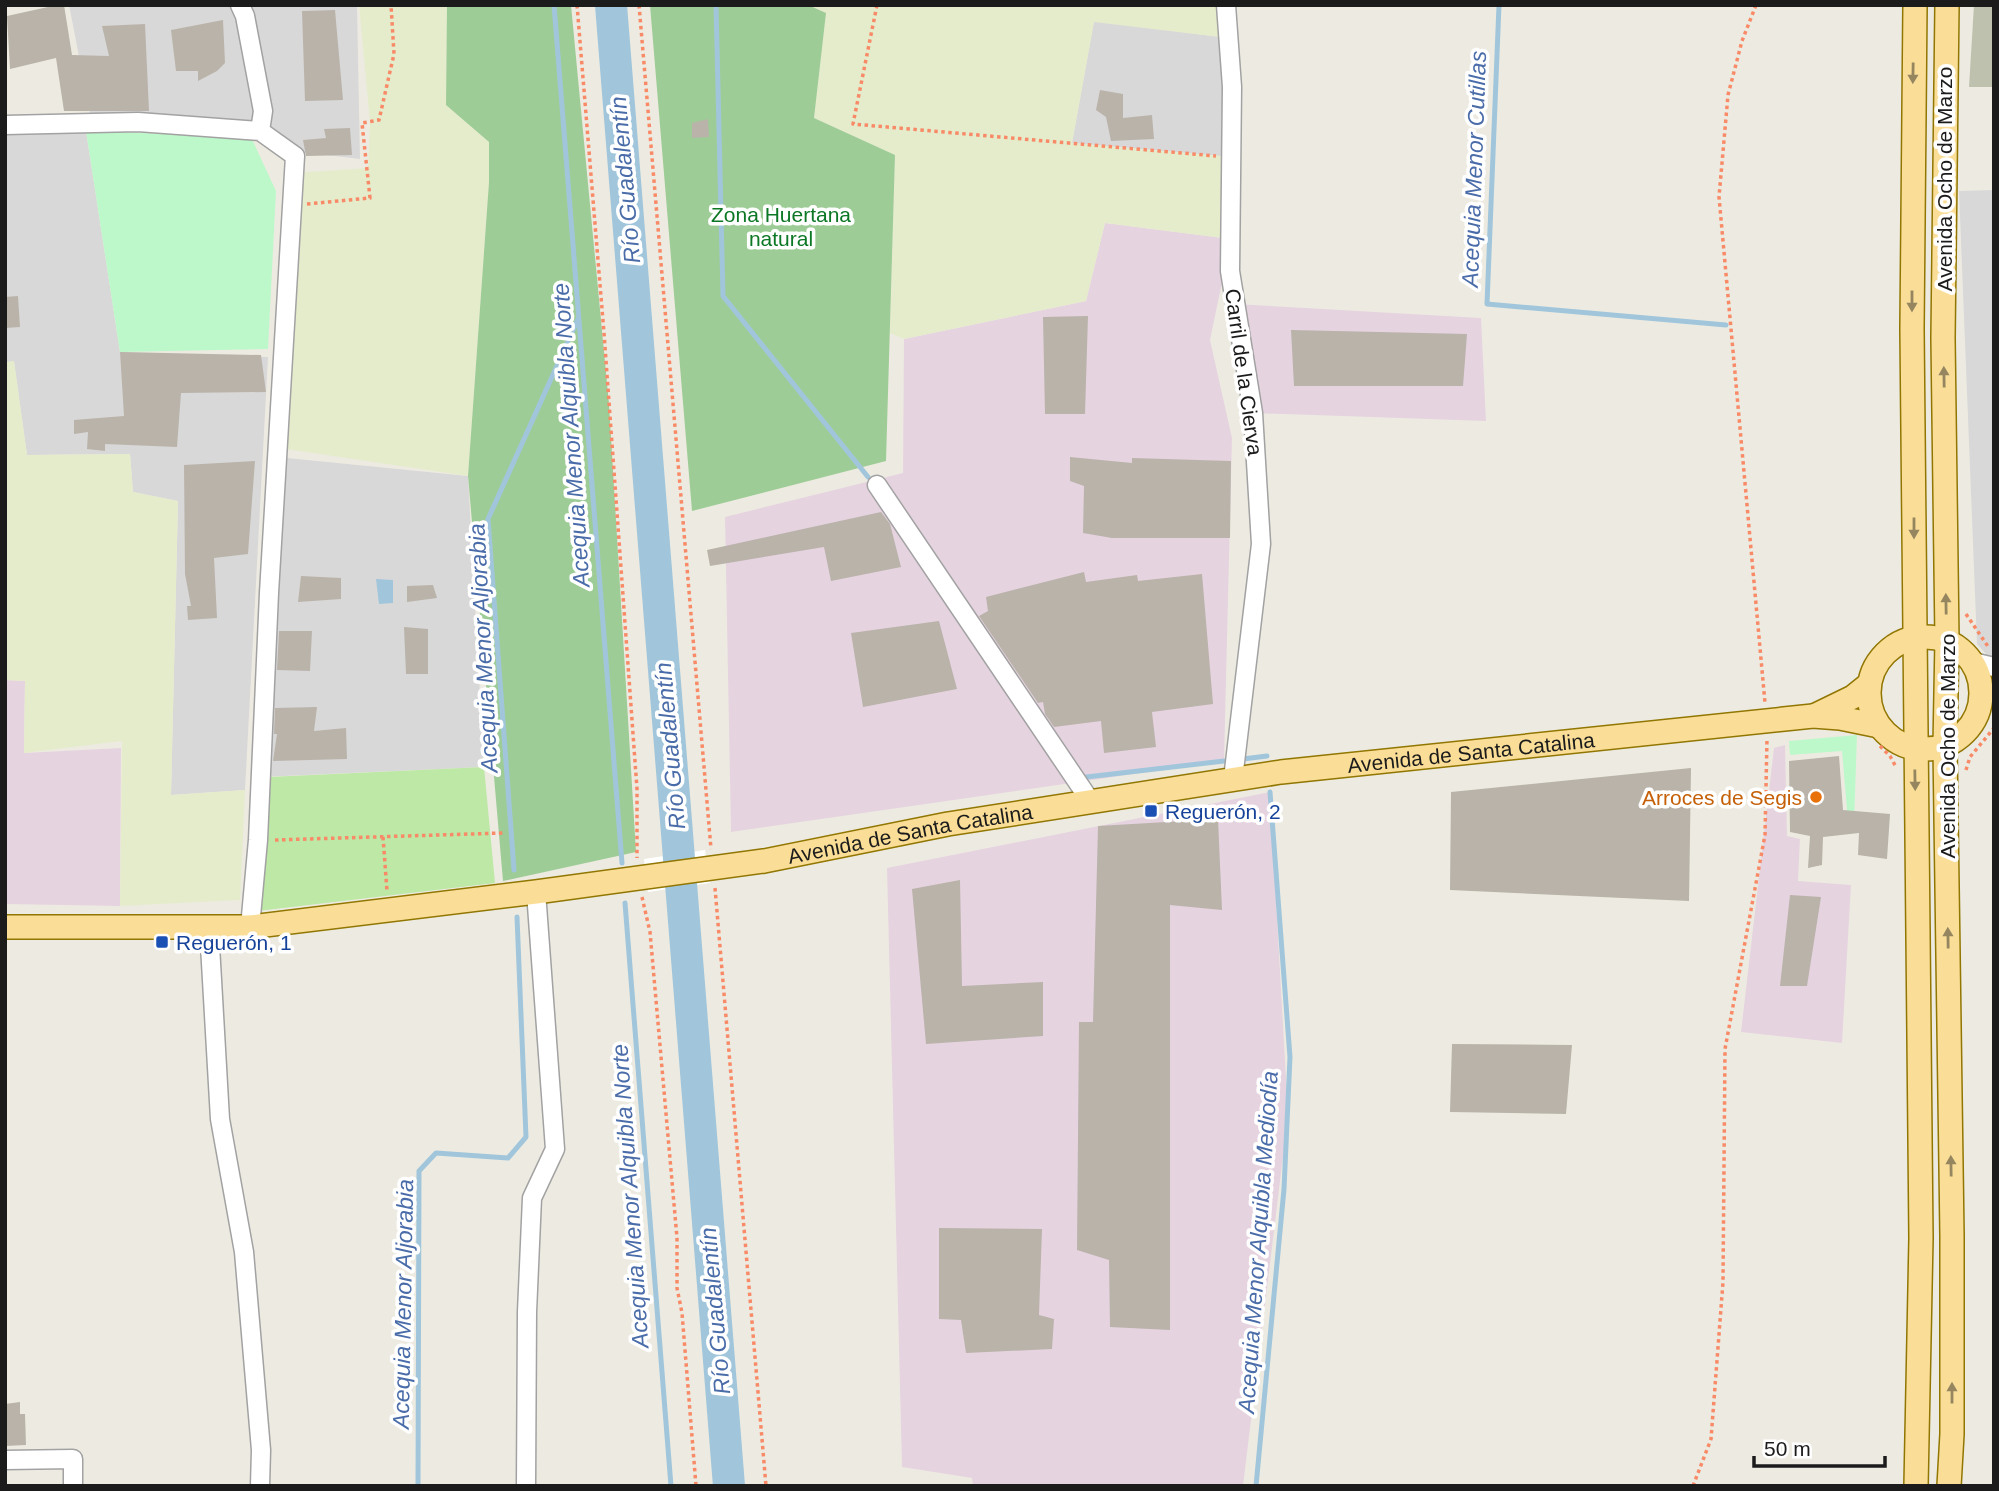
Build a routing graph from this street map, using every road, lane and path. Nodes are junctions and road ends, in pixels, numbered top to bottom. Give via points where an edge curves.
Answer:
1 (240, 5) edge
2 (391, 5) edge
3 (577, 5) edge
4 (639, 5) edge
5 (877, 5) edge
6 (1226, 5) edge
7 (1915, 5) edge
8 (1947, 5) edge
9 (5, 125) edge
10 (260, 131) junction
11 (1231, 158) junction
12 (292, 205) junction
13 (877, 485) dead end
14 (1914, 636) junction
15 (1947, 640) junction
16 (1983, 664) edge
17 (1994, 680) edge
18 (1868, 685) junction
19 (1994, 710) edge
20 (1813, 716) junction
21 (1879, 726) junction
22 (1970, 727) junction
23 (1945, 746) junction
24 (1915, 749) junction
25 (1233, 779) junction
26 (1091, 802) junction
27 (504, 834) dead end
28 (383, 837) junction
29 (258, 840) junction
30 (710, 868) junction
31 (643, 877) junction
32 (536, 892) junction
33 (389, 910) junction
34 (5, 927) edge
35 (250, 927) junction
36 (209, 928) junction
37 (5, 1460) edge
38 (73, 1486) edge
39 (260, 1486) edge
40 (526, 1486) edge
41 (696, 1486) edge
42 (766, 1486) edge
43 (1916, 1486) edge
44 (1949, 1486) edge

1 - 10 street via 263,111
2 - 12 path via 394,54 379,120 362,123 370,198
3 - 31 path via 636,776 636,852
4 - 30 path
5 - 11 path via 853,124
6 - 11 street, Carril de la Cierva via 1233,87
7 -> 14 main road, Avenida Ocho de Marzo
15 -> 8 main road, Avenida Ocho de Marzo via 1943,338
9 - 10 street via 138,122
10 - 12 street via 295,156
11 - 25 street, Carril de la Cierva via 1230,271 1254,413 1261,544
12 - 29 street
13 - 26 street
14 - 15 main road
14 - 18 main road via 1885,652
14 - 24 main road, Avenida Ocho de Marzo
15 - 16 main road
15 - 23 main road, Avenida Ocho de Marzo
16 - 17 main road
16 - 22 main road via 1978,712
18 - 20 main road, Avenida de Santa Catalina via 1835,708
18 - 21 main road via 1870,707
19 - 22 main road
20 - 21 main road, Avenida de Santa Catalina
20 - 25 main road, Avenida de Santa Catalina
21 - 24 main road via 1901,745
22 - 23 main road
23 - 24 main road
44 -> 23 main road, Avenida Ocho de Marzo via 1952,1236
24 -> 43 main road, Avenida Ocho de Marzo via 1921,1238
25 - 26 main road, Avenida de Santa Catalina
26 - 30 main road, Avenida de Santa Catalina
27 - 28 path
28 - 29 path
28 - 33 path
29 - 35 street
30 - 31 main road, Avenida de Santa Catalina
30 - 42 path
31 - 32 main road, Avenida de Santa Catalina
31 - 41 path
32 - 33 main road, Avenida de Santa Catalina
32 - 40 street via 555,1149 532,1198
33 - 35 main road, Avenida de Santa Catalina
34 - 36 main road, Avenida de Santa Catalina
35 - 36 main road, Avenida de Santa Catalina
36 - 39 street via 220,1119 243,1251 261,1450
37 - 38 street via 73,1460

